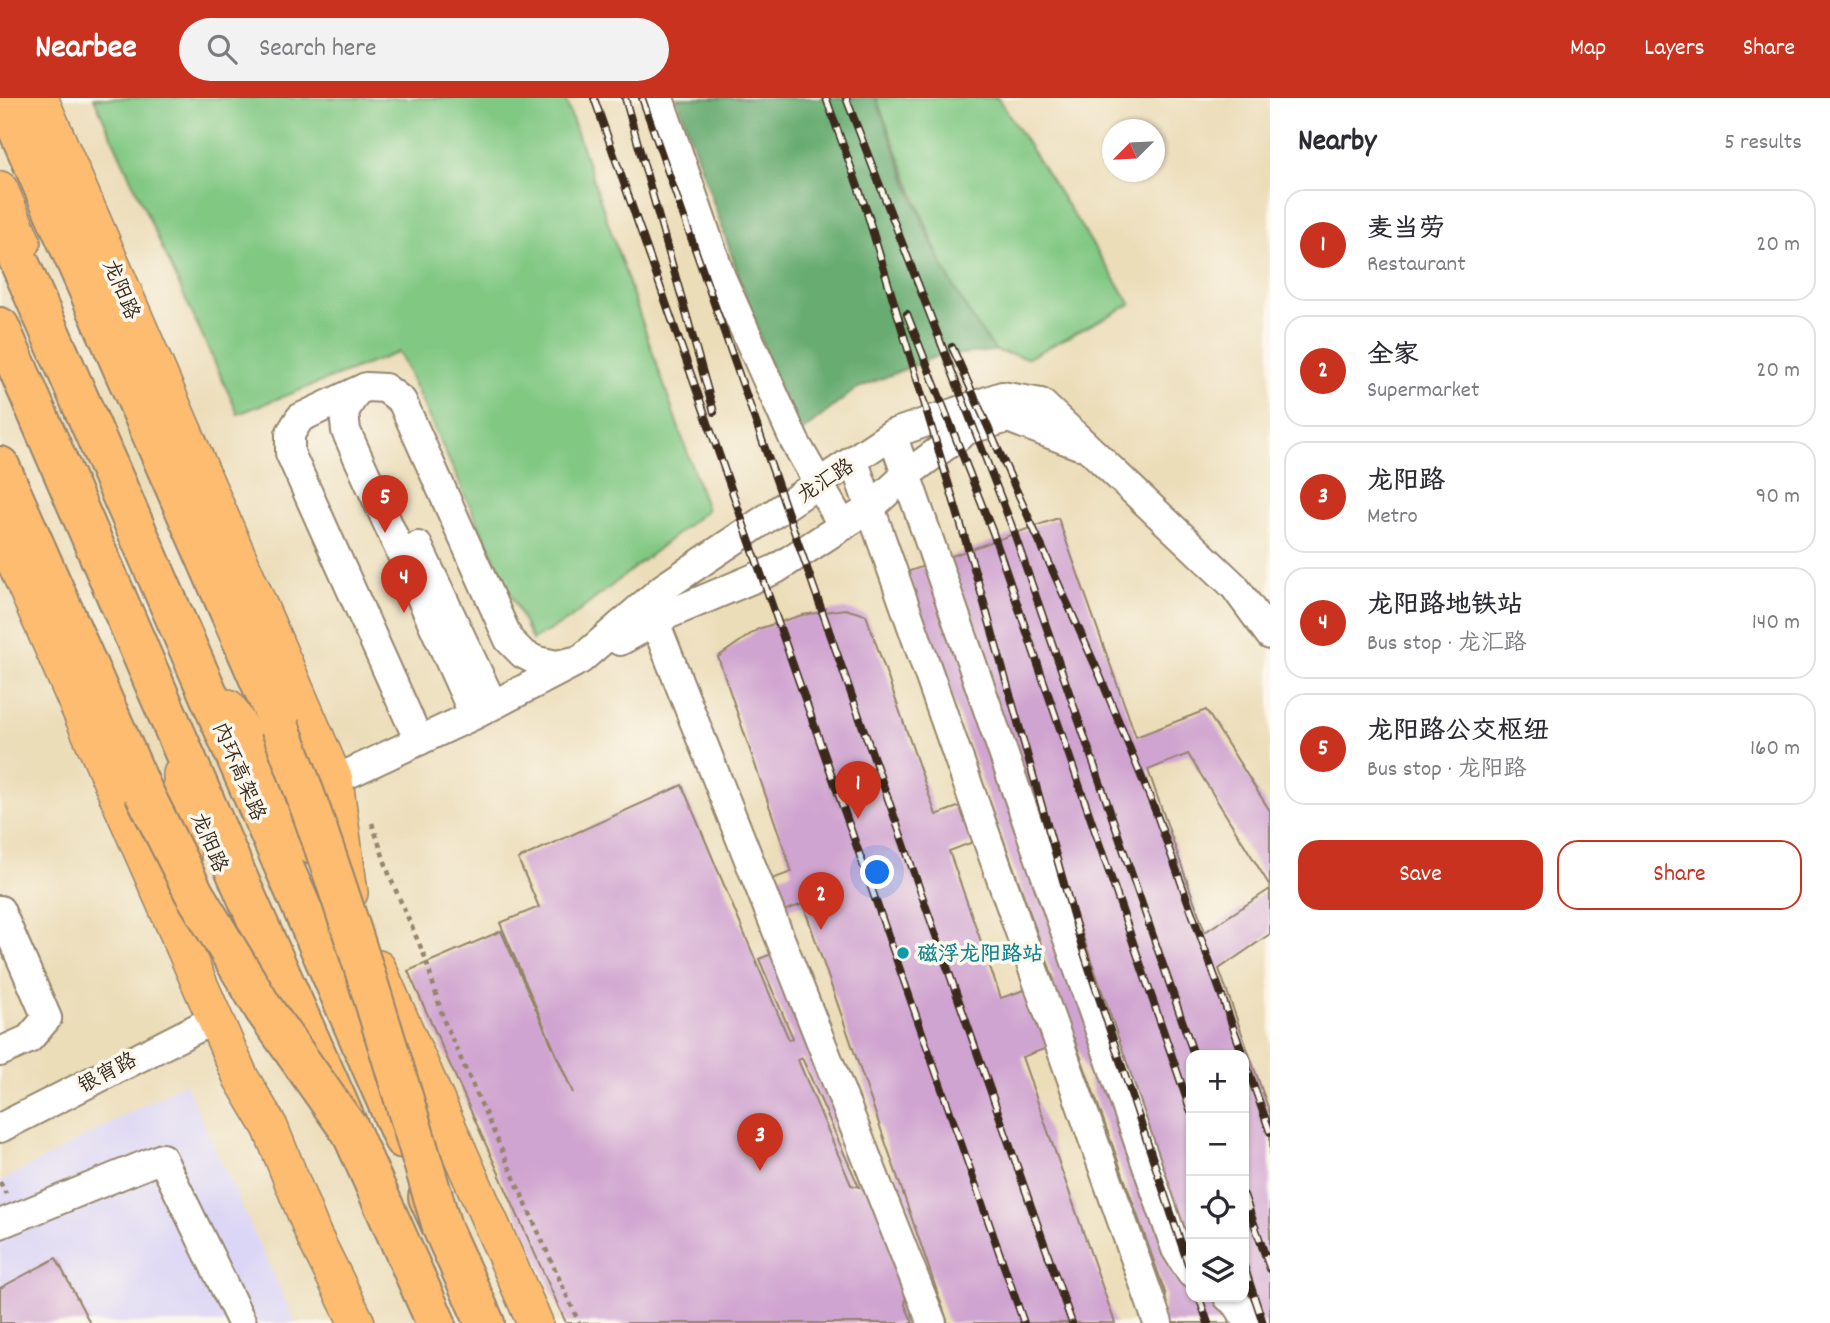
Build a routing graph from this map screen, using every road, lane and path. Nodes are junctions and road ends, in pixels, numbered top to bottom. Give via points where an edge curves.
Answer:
1 (4, 98) edge
2 (40, 98) edge
3 (659, 98) edge
4 (0, 189) edge
5 (0, 218) edge
6 (0, 327) edge
7 (0, 359) edge
8 (356, 392) junction
9 (892, 435) junction
10 (1090, 449) junction
11 (854, 462) junction
12 (0, 466) edge
13 (906, 475) junction
14 (819, 484) junction
15 (870, 508) junction
16 (843, 526) junction
17 (0, 529) edge
18 (9, 574) edge
19 (655, 622) junction
20 (1270, 635) edge
21 (580, 660) junction
22 (217, 688) junction
23 (483, 710) junction
24 (419, 741) junction
25 (181, 774) junction
26 (335, 780) junction
27 (0, 910) edge
28 (353, 913) junction
29 (215, 1019) junction
30 (1, 1047) edge
31 (270, 1127) junction
32 (0, 1128) edge
33 (348, 1128) junction
34 (0, 1224) edge
35 (442, 1227) junction
36 (1186, 1265) edge
37 (1224, 1302) edge
38 (1234, 1302) edge
39 (242, 1323) edge
40 (357, 1323) edge
41 (423, 1323) edge
42 (436, 1323) edge
43 (485, 1323) edge
44 (494, 1323) edge
45 (535, 1323) edge
46 (932, 1323) edge
47 (1158, 1323) edge
48 (1234, 1323) edge
49 (1248, 1323) edge

1 - 35 highway, bridge via 280,727 357,942
2 - 26 main road, 龙阳路
3 - 14 street via 721,277 795,443
4 - 22 main road, 龙阳路
5 - 35 highway, 内环高架路, bridge
6 - 33 highway, 内环高架路, bridge
7 - 25 main road, 龙阳路
8 - 21 street via 366,387 385,388 402,401 509,640 537,661
8 - 23 street via 358,416
8 - 24 street via 300,418 290,434 290,453
9 - 10 street, 龙汇路 via 1002,396 1041,403
9 - 11 street, 龙汇路
9 - 13 street
10 - 13 street, 龙汇路 via 1008,418 967,430
10 - 20 street, 龙汇路 via 1234,586
11 - 14 street, 龙汇路
11 - 15 street
12 - 33 highway, bridge via 143,790 194,893 263,1008
13 - 15 street, 龙汇路
13 - 36 street via 1176,1249
14 - 16 street
14 - 21 street, 龙汇路 via 663,588
15 - 16 street, 龙汇路
15 - 47 street
16 - 19 street, 龙汇路 via 776,569
17 - 18 main road
18 - 29 main road
19 - 21 street, 龙汇路
19 - 46 street
21 - 23 street, 龙汇路
22 - 26 main road
22 - 28 main road, 龙阳路
22 - 44 main road, 龙阳路 via 265,811
23 - 24 street, 龙汇路
24 - 26 street, 龙汇路
25 - 31 main road via 185,911 254,1072
25 - 41 main road, 龙阳路
26 - 28 main road, 龙阳路
27 - 30 street via 47,1018 29,1039
28 - 45 main road, 龙阳路
29 - 31 main road via 241,1079
29 - 32 street, 银宵路
31 - 40 main road via 314,1236
33 - 42 highway, 内环高架路
34 - 39 street via 162,1158
35 - 43 highway, 内环高架路
37 - 48 street
38 - 49 street

